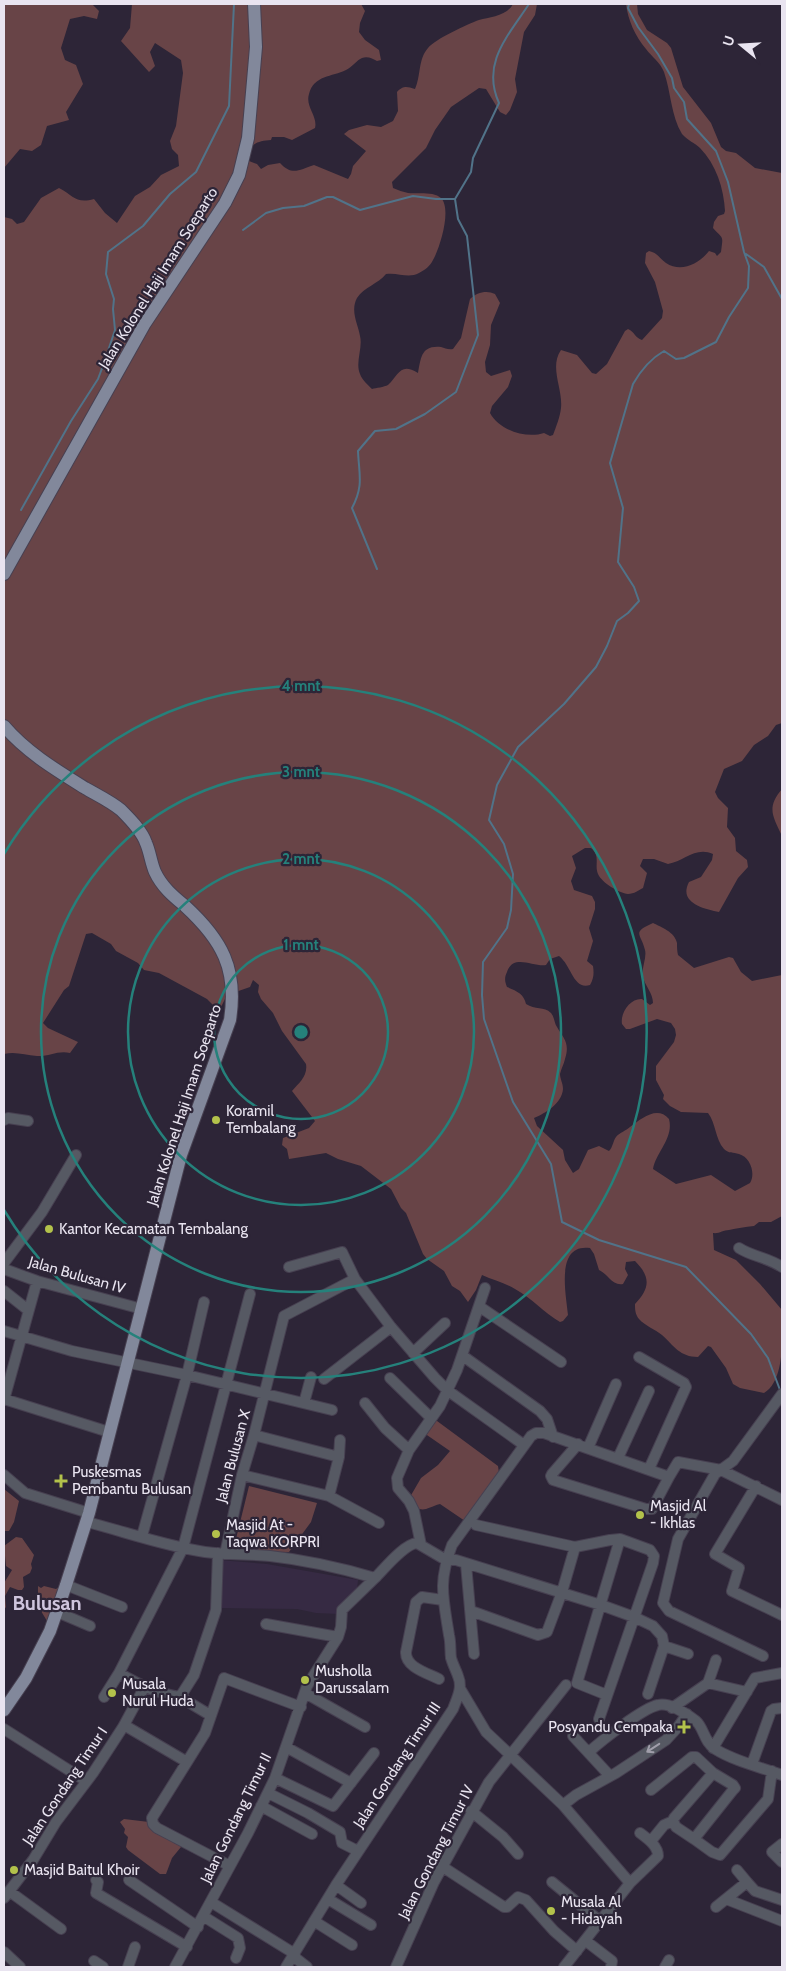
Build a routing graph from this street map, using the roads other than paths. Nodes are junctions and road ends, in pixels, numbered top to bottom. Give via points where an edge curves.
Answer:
1 (254, 4) edge
2 (4, 574) edge
3 (4, 726) edge
4 (4, 1120) edge
5 (28, 1121) dead end
6 (76, 1155) dead end
7 (738, 1248) dead end
8 (4, 1263) edge
9 (289, 1267) dead end
10 (782, 1267) edge
11 (4, 1269) edge
12 (355, 1280) junction
13 (37, 1281) junction
14 (486, 1288) dead end
15 (4, 1291) edge
16 (250, 1294) dead end
17 (204, 1302) dead end
18 (480, 1307) junction
19 (142, 1309) junction
20 (28, 1310) junction
21 (445, 1323) dead end
22 (391, 1327) junction
23 (4, 1331) edge
24 (21, 1337) junction
25 (413, 1353) junction
26 (463, 1356) junction
27 (639, 1356) dead end
28 (15, 1358) junction
29 (4, 1359) edge
30 (561, 1362) dead end
31 (128, 1363) junction
32 (187, 1375) junction
33 (311, 1377) dead end
34 (390, 1378) dead end
35 (324, 1379) dead end
36 (226, 1384) junction
37 (616, 1384) dead end
38 (447, 1390) junction
39 (648, 1390) dead end
40 (265, 1394) junction
41 (781, 1395) edge
42 (4, 1400) edge
43 (304, 1403) junction
44 (365, 1403) dead end
45 (332, 1410) dead end
46 (431, 1418) junction
47 (109, 1432) junction
48 (254, 1435) junction
49 (553, 1436) junction
50 (340, 1440) dead end
51 (524, 1445) junction
52 (583, 1446) junction
53 (409, 1450) junction
54 (339, 1457) junction
55 (618, 1458) junction
56 (649, 1469) junction
57 (721, 1470) junction
58 (4, 1475) edge
59 (242, 1475) junction
60 (669, 1477) junction
61 (756, 1486) junction
62 (329, 1496) junction
63 (782, 1500) edge
64 (88, 1518) junction
65 (379, 1523) dead end
66 (476, 1524) dead end
67 (142, 1536) junction
68 (620, 1539) junction
69 (421, 1545) junction
70 (575, 1547) junction
71 (183, 1548) junction
72 (221, 1554) junction
73 (446, 1560) junction
74 (466, 1564) junction
75 (375, 1578) junction
76 (66, 1585) junction
77 (562, 1592) junction
78 (443, 1600) junction
79 (601, 1605) junction
80 (122, 1607) dead end
81 (471, 1611) junction
82 (57, 1612) junction
83 (782, 1615) edge
84 (634, 1616) junction
85 (266, 1624) dead end
86 (90, 1626) dead end
87 (338, 1637) junction
88 (664, 1646) junction
89 (474, 1654) dead end
90 (688, 1654) dead end
91 (763, 1656) dead end
92 (716, 1660) dead end
93 (120, 1673) junction
94 (782, 1673) edge
95 (439, 1679) dead end
96 (708, 1683) junction
97 (566, 1685) dead end
98 (144, 1688) junction
99 (461, 1690) junction
100 (747, 1692) junction
101 (305, 1693) junction
102 (648, 1694) dead end
103 (607, 1695) junction
104 (104, 1697) dead end
105 (180, 1697) junction
106 (301, 1708) junction
107 (672, 1708) junction
108 (782, 1708) edge
109 (4, 1710) edge
110 (687, 1714) junction
111 (210, 1715) junction
112 (599, 1719) dead end
113 (124, 1725) junction
114 (365, 1727) dead end
115 (4, 1729) edge
116 (573, 1736) dead end
117 (286, 1747) junction
118 (713, 1748) junction
119 (589, 1752) junction
120 (374, 1753) dead end
121 (510, 1756) junction
122 (187, 1762) junction
123 (752, 1764) junction
124 (772, 1771) junction
125 (713, 1773) junction
126 (782, 1775) edge
127 (610, 1776) junction
128 (275, 1778) junction
129 (86, 1781) junction
130 (351, 1783) junction
131 (651, 1790) dead end
132 (268, 1793) junction
133 (563, 1805) junction
134 (261, 1806) junction
135 (472, 1811) junction
136 (673, 1821) junction
137 (640, 1833) dead end
138 (312, 1834) dead end
139 (694, 1839) junction
140 (651, 1841) junction
141 (782, 1844) edge
142 (358, 1851) junction
143 (518, 1854) dead end
144 (782, 1862) edge
145 (230, 1866) junction
146 (443, 1866) junction
147 (737, 1870) dead end
148 (96, 1880) dead end
149 (129, 1880) dead end
150 (552, 1882) dead end
151 (747, 1882) junction
152 (630, 1883) junction
153 (336, 1885) junction
154 (6, 1895) edge
155 (328, 1899) junction
156 (726, 1900) junction
157 (782, 1900) edge
158 (211, 1902) junction
159 (361, 1903) dead end
160 (716, 1907) dead end
161 (203, 1916) junction
162 (314, 1921) junction
163 (782, 1921) edge
164 (601, 1922) junction
165 (371, 1924) dead end
166 (198, 1927) junction
167 (60, 1929) dead end
168 (586, 1941) junction
169 (352, 1945) dead end
170 (135, 1947) dead end
171 (187, 1947) junction
172 (577, 1951) junction
173 (4, 1952) edge
174 (294, 1955) junction
175 (236, 1958) dead end
176 (94, 1961) dead end
177 (20, 1967) edge
178 (103, 1967) edge
179 (128, 1967) edge
180 (175, 1967) edge
181 (286, 1967) edge
182 (307, 1967) edge
183 (396, 1967) edge
184 (564, 1967) edge
185 (611, 1967) edge

1 - 2 main road, Jalan Kolonel Haji Imam Soeparto via 255,56 248,138 239,175 226,204 144,325
3 - 19 main road, Jalan Kolonel Haji Imam Soeparto via 26,750 112,804 130,820 146,841 155,872 169,893 212,935 226,957 233,981 230,1020 181,1155
4 - 5 street
6 - 8 street via 42,1212
7 - 10 street via 770,1259
9 - 12 street via 341,1251
11 - 13 street, Jalan Bulusan IV
12 - 22 street
12 - 40 street, Jalan Bulusan X via 284,1316
13 - 19 street, Jalan Bulusan IV
13 - 20 street
14 - 18 street
15 - 20 street
16 - 36 street
17 - 32 street
18 - 26 street
18 - 30 street
19 - 31 main road, Jalan Kolonel Haji Imam Soeparto
20 - 24 street
21 - 25 street
22 - 25 street
22 - 35 street
23 - 24 street
24 - 28 street
24 - 31 street
25 - 38 street
26 - 38 street
26 - 49 street via 540,1411 547,1419
27 - 56 street via 686,1387
28 - 29 street
28 - 42 street
31 - 32 street
31 - 47 main road, Jalan Kolonel Haji Imam Soeparto
32 - 36 street
32 - 67 street
33 - 43 street
34 - 46 street
36 - 40 street
36 - 71 street
37 - 52 street
38 - 46 street
38 - 51 street
39 - 55 street
40 - 43 street
40 - 48 street, Jalan Bulusan X
41 - 57 street via 740,1454
42 - 47 street
43 - 45 street
44 - 53 street
46 - 53 street
47 - 64 main road, Jalan Kolonel Haji Imam Soeparto
48 - 54 street
48 - 59 street, Jalan Bulusan X
49 - 51 street via 536,1433
49 - 52 street
50 - 54 street
51 - 73 street via 452,1545
52 - 55 street
52 - 60 street via 552,1474 552,1479 639,1508 652,1509
53 - 69 street via 397,1484 414,1511
54 - 62 street
55 - 56 street
56 - 60 street
57 - 60 street via 678,1462
57 - 61 street
57 - 91 street via 715,1474 678,1539 663,1603 669,1611
58 - 64 street via 24,1492
59 - 62 street
59 - 72 street, Jalan Bulusan X
61 - 63 street
61 - 83 street via 714,1553 739,1568 732,1591
62 - 65 street
64 - 67 street
64 - 76 main road, Jalan Kolonel Haji Imam Soeparto
66 - 70 street
67 - 71 street
68 - 70 street
68 - 79 street
68 - 84 street via 650,1550 654,1556
69 - 73 street
69 - 75 street, Jalan Gondang Timur II via 412,1543
70 - 77 street
71 - 72 street
71 - 93 street
72 - 75 street via 310,1562
72 - 105 street via 216,1610 194,1675
73 - 74 street
73 - 78 street
74 - 77 street
74 - 81 street
75 - 87 street, Jalan Gondang Timur II via 342,1610
76 - 80 street
76 - 82 main road, Jalan Kolonel Haji Imam Soeparto
77 - 79 street
77 - 81 street via 550,1626 543,1635
78 - 95 street via 422,1597 416,1602 406,1652 410,1663
78 - 99 street via 451,1656
79 - 84 street
79 - 103 street via 577,1683
81 - 89 street
82 - 86 street
82 - 109 main road, Jalan Kolonel Haji Imam Soeparto via 26,1678
84 - 88 street via 653,1626 662,1636
84 - 103 street
85 - 87 street
87 - 101 street, Jalan Gondang Timur II
88 - 90 street
88 - 102 street
92 - 96 street
93 - 98 street
93 - 104 street
94 - 100 street via 755,1678
96 - 100 street
96 - 107 street
97 - 121 street, Jalan Gondang Timur IV
98 - 105 street
98 - 113 street, Jalan Gondang Timur I
99 - 121 street via 486,1732
99 - 142 street, Jalan Gondang Timur III via 453,1709
100 - 118 street
101 - 106 street, Jalan Gondang Timur II
101 - 114 street
103 - 112 street
105 - 111 street
106 - 111 street via 224,1678
106 - 117 street, Jalan Gondang Timur II
107 - 110 street
107 - 119 street via 654,1707
108 - 123 street via 772,1709
110 - 118 street via 698,1723
110 -> 127 street via 666,1740
111 - 122 street via 205,1733
113 - 122 street
113 - 129 street, Jalan Gondang Timur I
115 - 129 street
116 - 119 street
117 - 128 street, Jalan Gondang Timur II
117 - 130 street
118 - 123 street
119 - 127 street
120 - 130 street
121 - 133 street
121 - 135 street, Jalan Gondang Timur IV
122 - 145 street via 152,1818 153,1824
123 - 124 street
124 - 126 street
124 - 139 street via 768,1799 720,1855
125 - 131 street via 692,1757
125 - 136 street
125 - 139 street via 735,1788
127 - 133 street
128 - 130 street via 333,1806
128 - 132 street, Jalan Gondang Timur II
129 - 154 street, Jalan Gondang Timur I
132 - 134 street, Jalan Gondang Timur II
132 - 142 street via 340,1832 342,1843
133 - 152 street
134 - 138 street
134 - 145 street, Jalan Gondang Timur II
135 - 143 street
135 - 146 street, Jalan Gondang Timur IV
136 - 139 street via 676,1827
136 - 140 street via 664,1825
137 - 140 street
140 - 152 street via 658,1856
141 - 144 street via 772,1852
142 - 153 street, Jalan Gondang Timur III
145 - 158 street, Jalan Gondang Timur II
146 - 172 street via 504,1907 518,1897 526,1900
146 - 183 street, Jalan Gondang Timur IV
147 - 151 street
148 - 171 street via 96,1893
149 - 166 street
150 - 164 street
151 - 156 street
151 - 157 street via 756,1891
152 - 164 street
153 - 155 street, Jalan Gondang Timur III
153 - 159 street
154 - 167 street
155 - 162 street, Jalan Gondang Timur III
155 - 165 street
156 - 160 street
156 - 163 street
158 - 161 street, Jalan Gondang Timur II
158 - 174 street
161 - 166 street, Jalan Gondang Timur II
161 - 175 street via 238,1938 240,1948
162 - 169 street
162 - 174 street, Jalan Gondang Timur III
164 - 168 street
166 - 171 street, Jalan Gondang Timur II
168 - 172 street
168 - 185 street via 612,1961
170 - 179 street
171 - 180 street, Jalan Gondang Timur II
172 - 184 street
173 - 177 street
174 - 181 street, Jalan Gondang Timur III
174 - 182 street
176 - 178 street

